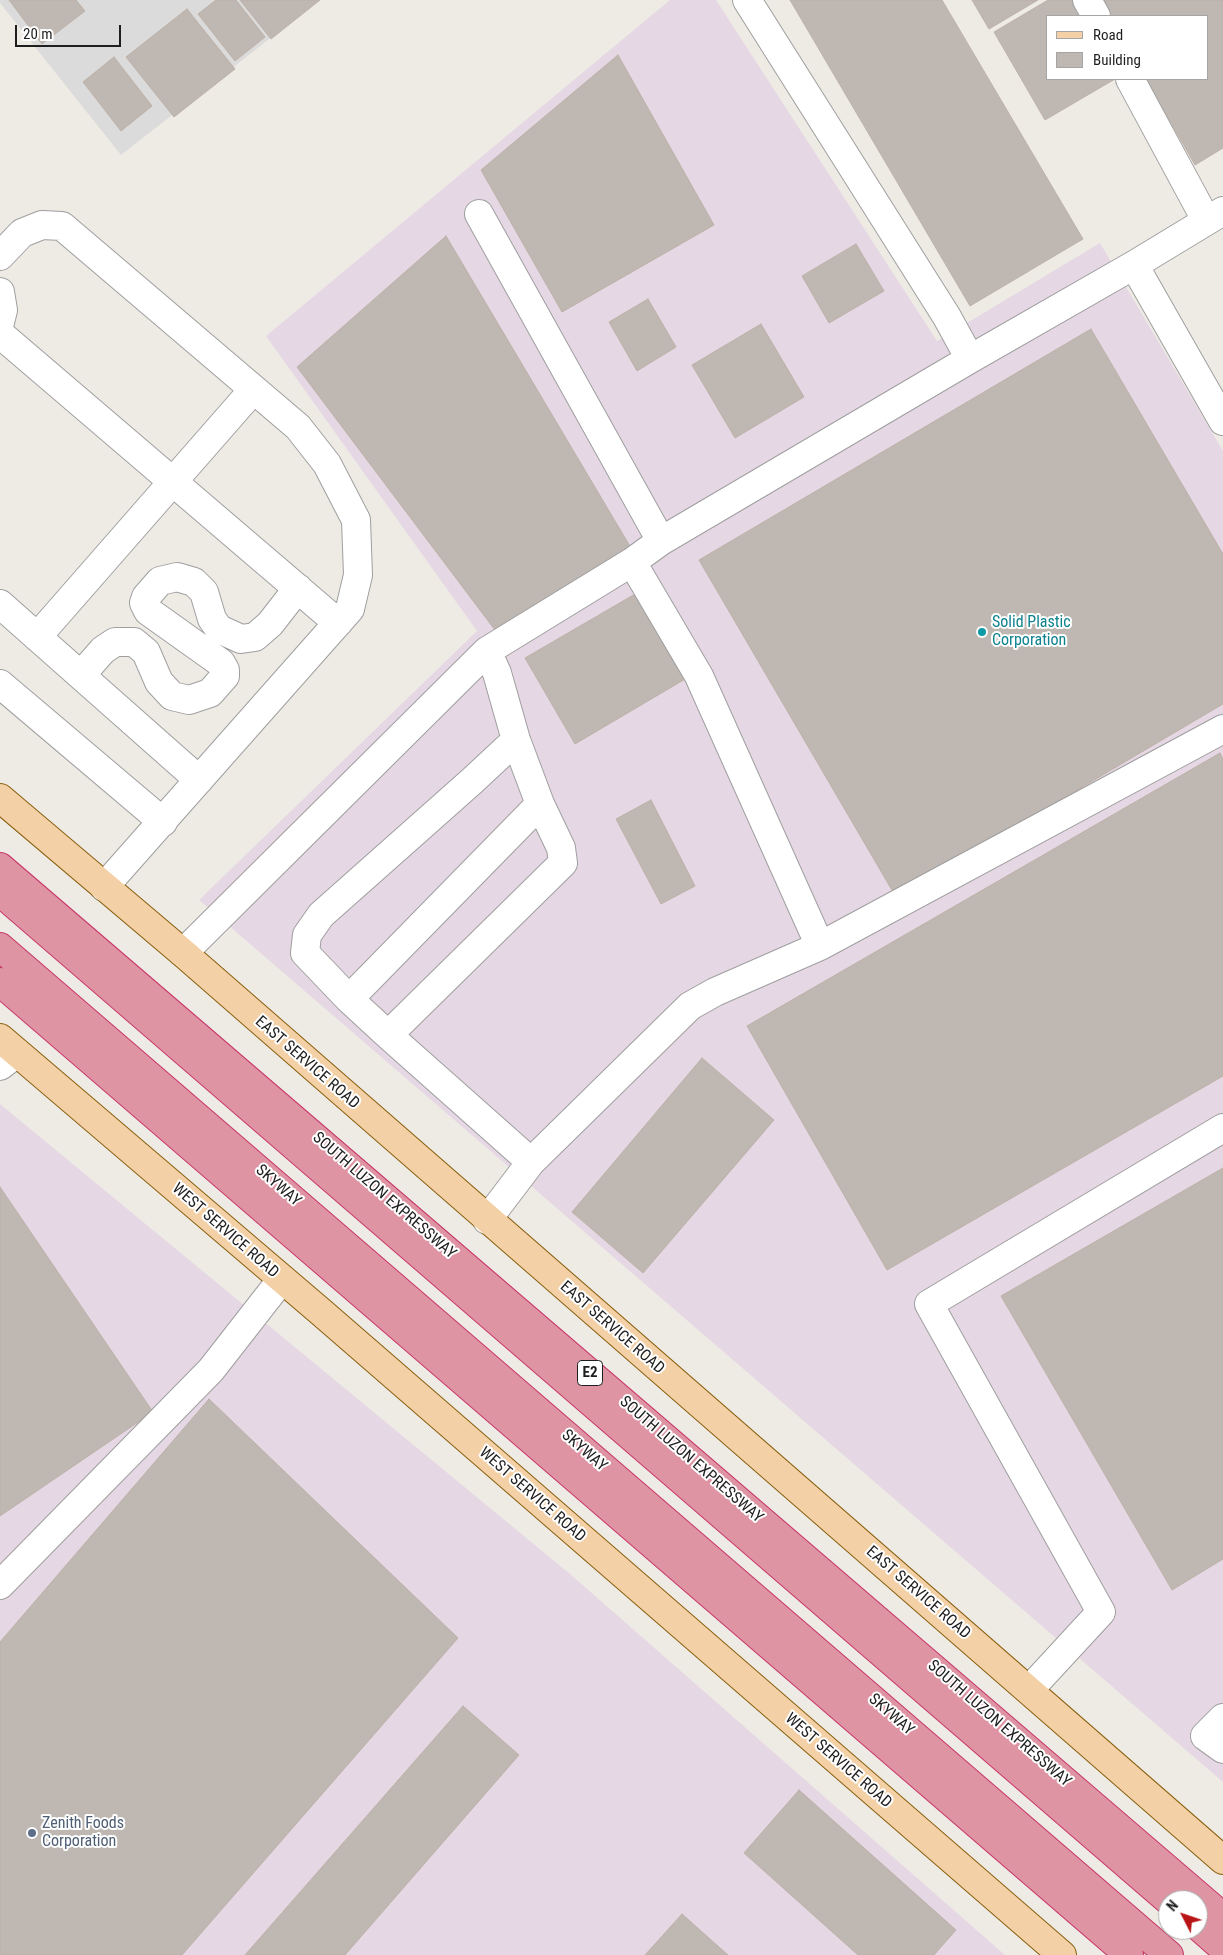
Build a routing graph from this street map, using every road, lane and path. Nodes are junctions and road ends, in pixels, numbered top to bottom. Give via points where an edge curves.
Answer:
1 (747, 0) edge
2 (1087, 0) edge
3 (1095, 15) edge
4 (1131, 80) edge
5 (479, 214) dead end
6 (1215, 215) edge
7 (0, 256) edge
8 (1134, 265) junction
9 (0, 292) edge
10 (0, 322) edge
11 (0, 334) edge
12 (970, 359) junction
13 (253, 390) junction
14 (1223, 421) edge
15 (173, 483) junction
16 (661, 541) junction
17 (632, 562) junction
18 (298, 588) junction
19 (0, 604) edge
20 (338, 623) junction
21 (38, 637) junction
22 (487, 651) junction
23 (81, 675) junction
24 (0, 684) edge
25 (1223, 729) edge
26 (516, 740) junction
27 (199, 780) junction
28 (0, 798) edge
29 (540, 804) junction
30 (163, 822) junction
31 (0, 867) edge
32 (104, 887) junction
33 (0, 892) edge
34 (820, 946) junction
35 (0, 947) edge
36 (183, 953) junction
37 (0, 982) edge
38 (349, 999) junction
39 (388, 1035) junction
40 (6, 1052) edge
41 (1223, 1128) edge
42 (530, 1162) junction
43 (487, 1220) junction
44 (282, 1279) junction
45 (0, 1585) edge
46 (1030, 1690) junction
47 (1223, 1718) edge
48 (1223, 1749) edge
49 (1223, 1860) edge
50 (1158, 1891) edge
51 (1223, 1917) edge
52 (1208, 1935) edge
53 (1223, 1948) edge
54 (1062, 1955) edge
55 (1129, 1955) edge
56 (1168, 1955) edge

1 - 12 lane
2 - 3 lane
4 - 6 lane
5 - 16 lane
6 - 8 lane
7 - 13 lane via 22,233 42,225 62,226
8 - 12 lane
8 - 14 lane
9 - 10 lane via 3,310
11 - 15 lane
12 - 16 lane
13 - 15 lane
13 - 20 lane via 298,427 327,464 356,520 357,582 350,609
15 - 18 lane
15 - 21 lane
16 - 17 lane
17 - 22 lane
17 - 34 lane via 699,676
18 - 20 lane
18 - 23 lane via 270,624 255,637 242,639 219,629 212,619 204,592 194,582 176,577 160,581 146,597 144,603 148,610 221,663 225,676 210,693 189,700 172,696 159,682 146,652 134,642 115,642 103,650
19 - 21 lane
20 - 27 lane
21 - 23 lane
22 - 26 lane via 497,673
22 - 36 lane
23 - 27 lane
24 - 30 lane
25 - 34 lane
26 - 29 lane
26 - 38 lane via 321,915 307,935 305,954
27 - 30 lane
28 - 32 main road, EAST SERVICE ROAD
29 - 38 lane
29 - 39 lane via 561,848 563,863
30 - 32 lane
31 - 51 highway, SOUTH LUZON EXPRESSWAY / E2
32 - 36 main road, EAST SERVICE ROAD
33 - 50 highway, E2
34 - 42 lane via 690,1006
35 - 56 highway, SKYWAY
36 - 43 main road, EAST SERVICE ROAD
37 - 55 highway
38 - 39 lane
39 - 42 lane
40 - 44 main road, WEST SERVICE ROAD
41 - 46 lane via 929,1304 1101,1612
42 - 43 lane
43 - 46 main road, EAST SERVICE ROAD
44 - 45 lane via 211,1370
44 - 54 main road, WEST SERVICE ROAD
46 - 49 main road, EAST SERVICE ROAD
47 - 48 lane via 1206,1736
52 - 53 highway

